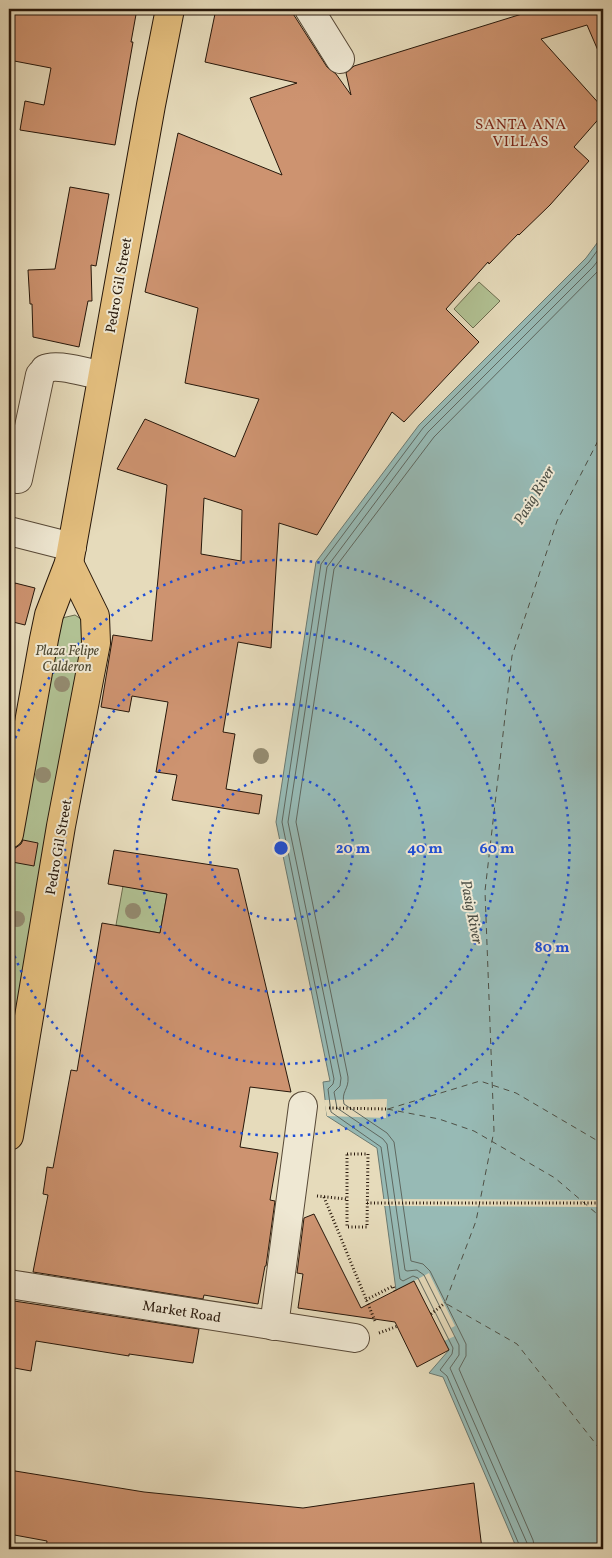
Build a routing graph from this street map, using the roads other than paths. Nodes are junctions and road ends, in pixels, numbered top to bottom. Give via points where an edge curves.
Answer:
1 (170, 9) edge
2 (309, 9) edge
3 (340, 59) dead end
4 (102, 376) junction
5 (18, 480) dead end
6 (9, 531) edge
7 (70, 555) junction
8 (9, 834) edge
9 (314, 1107) road end
10 (9, 1136) edge
11 (9, 1284) edge
12 (274, 1326) junction
13 (354, 1338) dead end

1 - 4 main road, Pedro Gil Street
2 - 3 street
4 - 5 street via 53,367 40,376
4 - 7 main road, Pedro Gil Street
6 - 7 street
7 - 8 main road, Pedro Gil Street via 45,631
7 - 10 main road, Pedro Gil Street via 94,616 96,643 61,826
9 - 12 street
11 - 12 street, Market Road
12 - 13 street, Market Road

